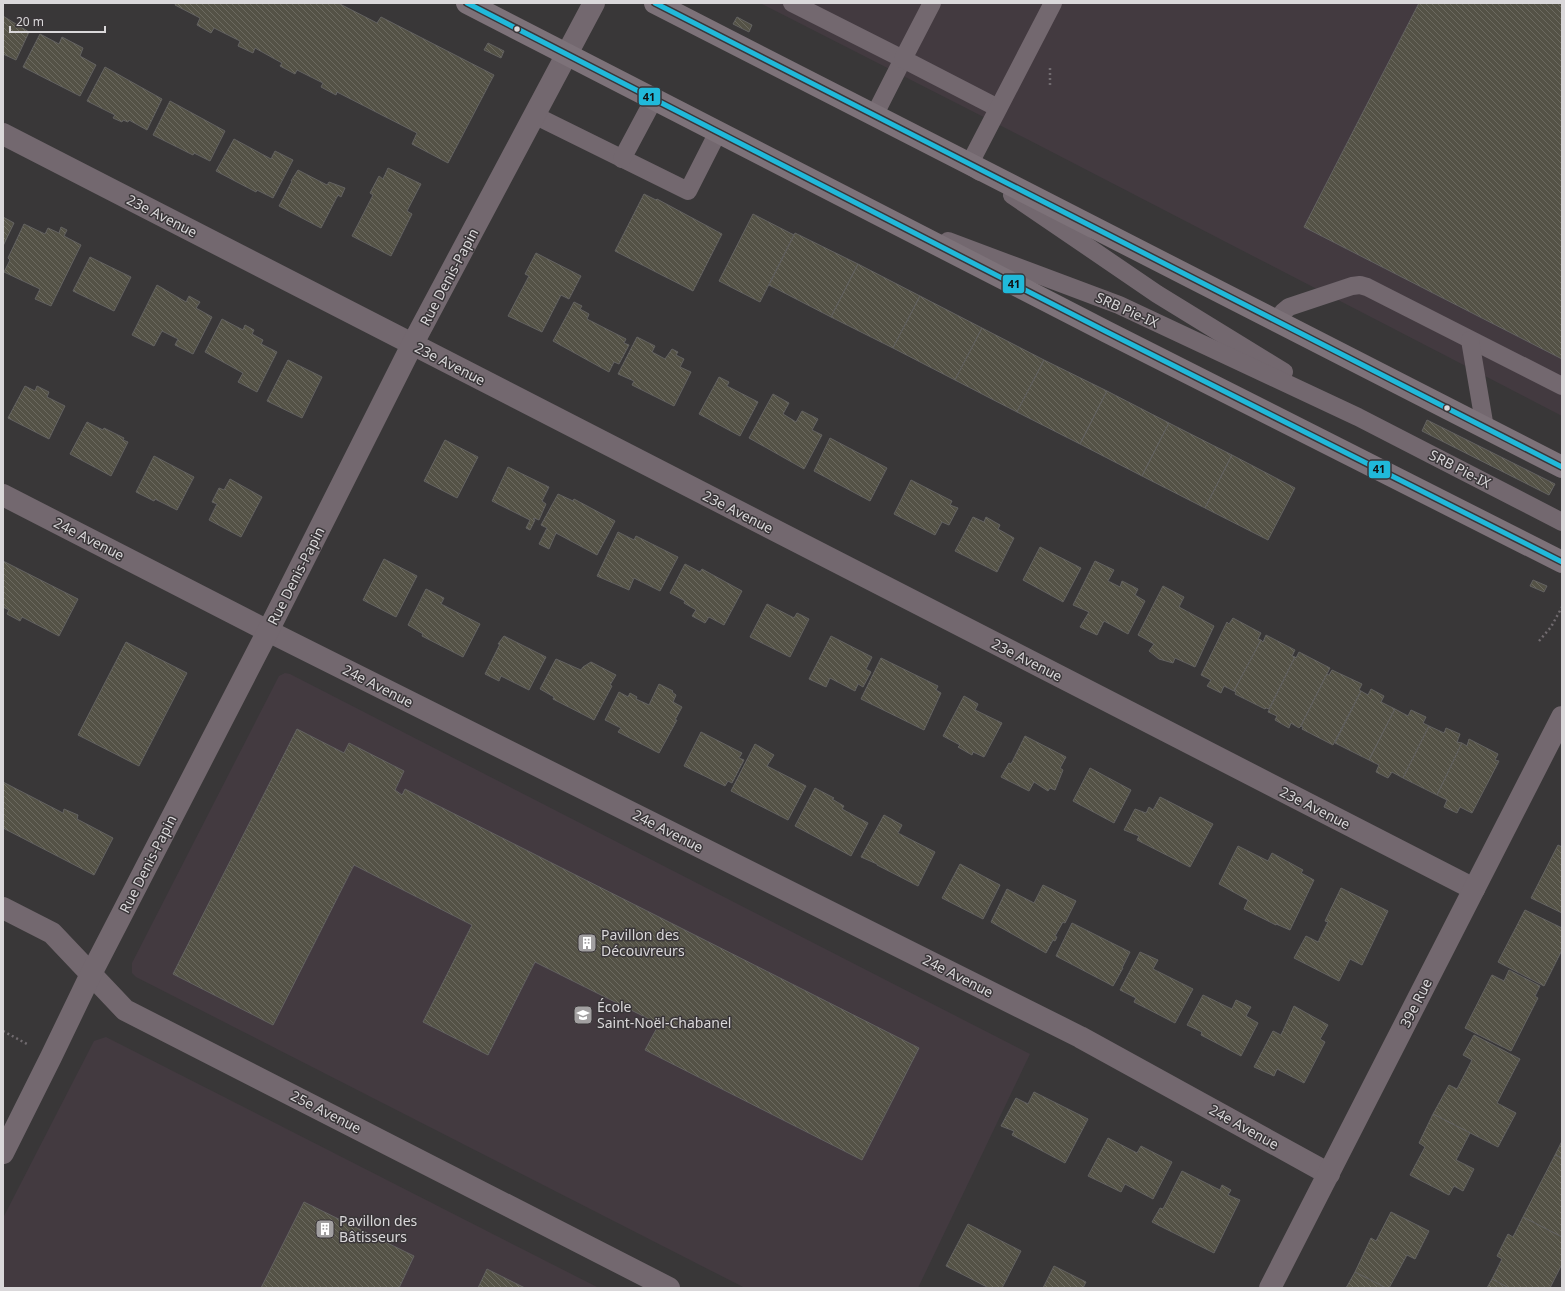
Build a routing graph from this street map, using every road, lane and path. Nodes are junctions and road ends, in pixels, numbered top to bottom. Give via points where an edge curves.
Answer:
1 (467, 3) edge
2 (594, 3) edge
3 (655, 3) edge
4 (792, 3) edge
5 (932, 3) edge
6 (1053, 3) edge
7 (567, 55) junction
8 (903, 59) junction
9 (654, 99) junction
10 (998, 108) junction
11 (534, 115) junction
12 (874, 116) junction
13 (718, 132) junction
14 (3, 134) edge
15 (622, 159) junction
16 (969, 165) junction
17 (889, 219) junction
18 (1276, 321) junction
19 (1470, 340) junction
20 (412, 345) junction
21 (1562, 386) edge
22 (1358, 417) junction
23 (1485, 428) junction
24 (1562, 467) edge
25 (3, 495) edge
26 (1562, 522) edge
27 (1562, 562) edge
28 (1562, 607) edge
29 (268, 631) junction
30 (1538, 641) dead end
31 (1562, 717) edge
32 (1474, 889) junction
33 (3, 908) edge
34 (91, 974) junction
35 (3, 1153) edge
36 (1329, 1174) junction
37 (669, 1288) edge
38 (1270, 1288) edge

1 - 7 main road
2 - 7 street, Rue Denis-Papin
3 - 12 main road
4 - 8 lane
5 - 8 lane
6 - 10 lane
7 - 9 main road
7 - 11 street, Rue Denis-Papin
8 - 10 lane
8 - 12 lane
9 - 13 main road
9 - 15 lane
10 - 16 lane
11 - 15 lane
11 - 20 street, Rue Denis-Papin
12 - 16 main road
13 - 15 lane via 688,191
13 - 17 main road
14 - 20 street, 23e Avenue
16 - 18 main road
16 - 22 lane, SRB Pie-IX via 1157,294
17 - 22 lane, SRB Pie-IX via 1119,305
17 - 27 main road
18 - 19 lane via 1289,307 1360,285
18 - 23 main road
19 - 21 lane
19 - 23 lane
20 - 29 street, Rue Denis-Papin
20 - 32 street, 23e Avenue
22 - 26 lane, SRB Pie-IX
23 - 24 main road
25 - 29 street, 24e Avenue
28 - 30 path via 1551,627
29 - 34 street, Rue Denis-Papin
29 - 36 street, 24e Avenue via 1080,1037
31 - 32 street, 39e Rue
32 - 36 street, 39e Rue
33 - 34 street, 25e Avenue via 52,933
34 - 35 street, Rue Denis-Papin
34 - 37 street, 25e Avenue via 125,1010
36 - 38 street, 39e Rue

